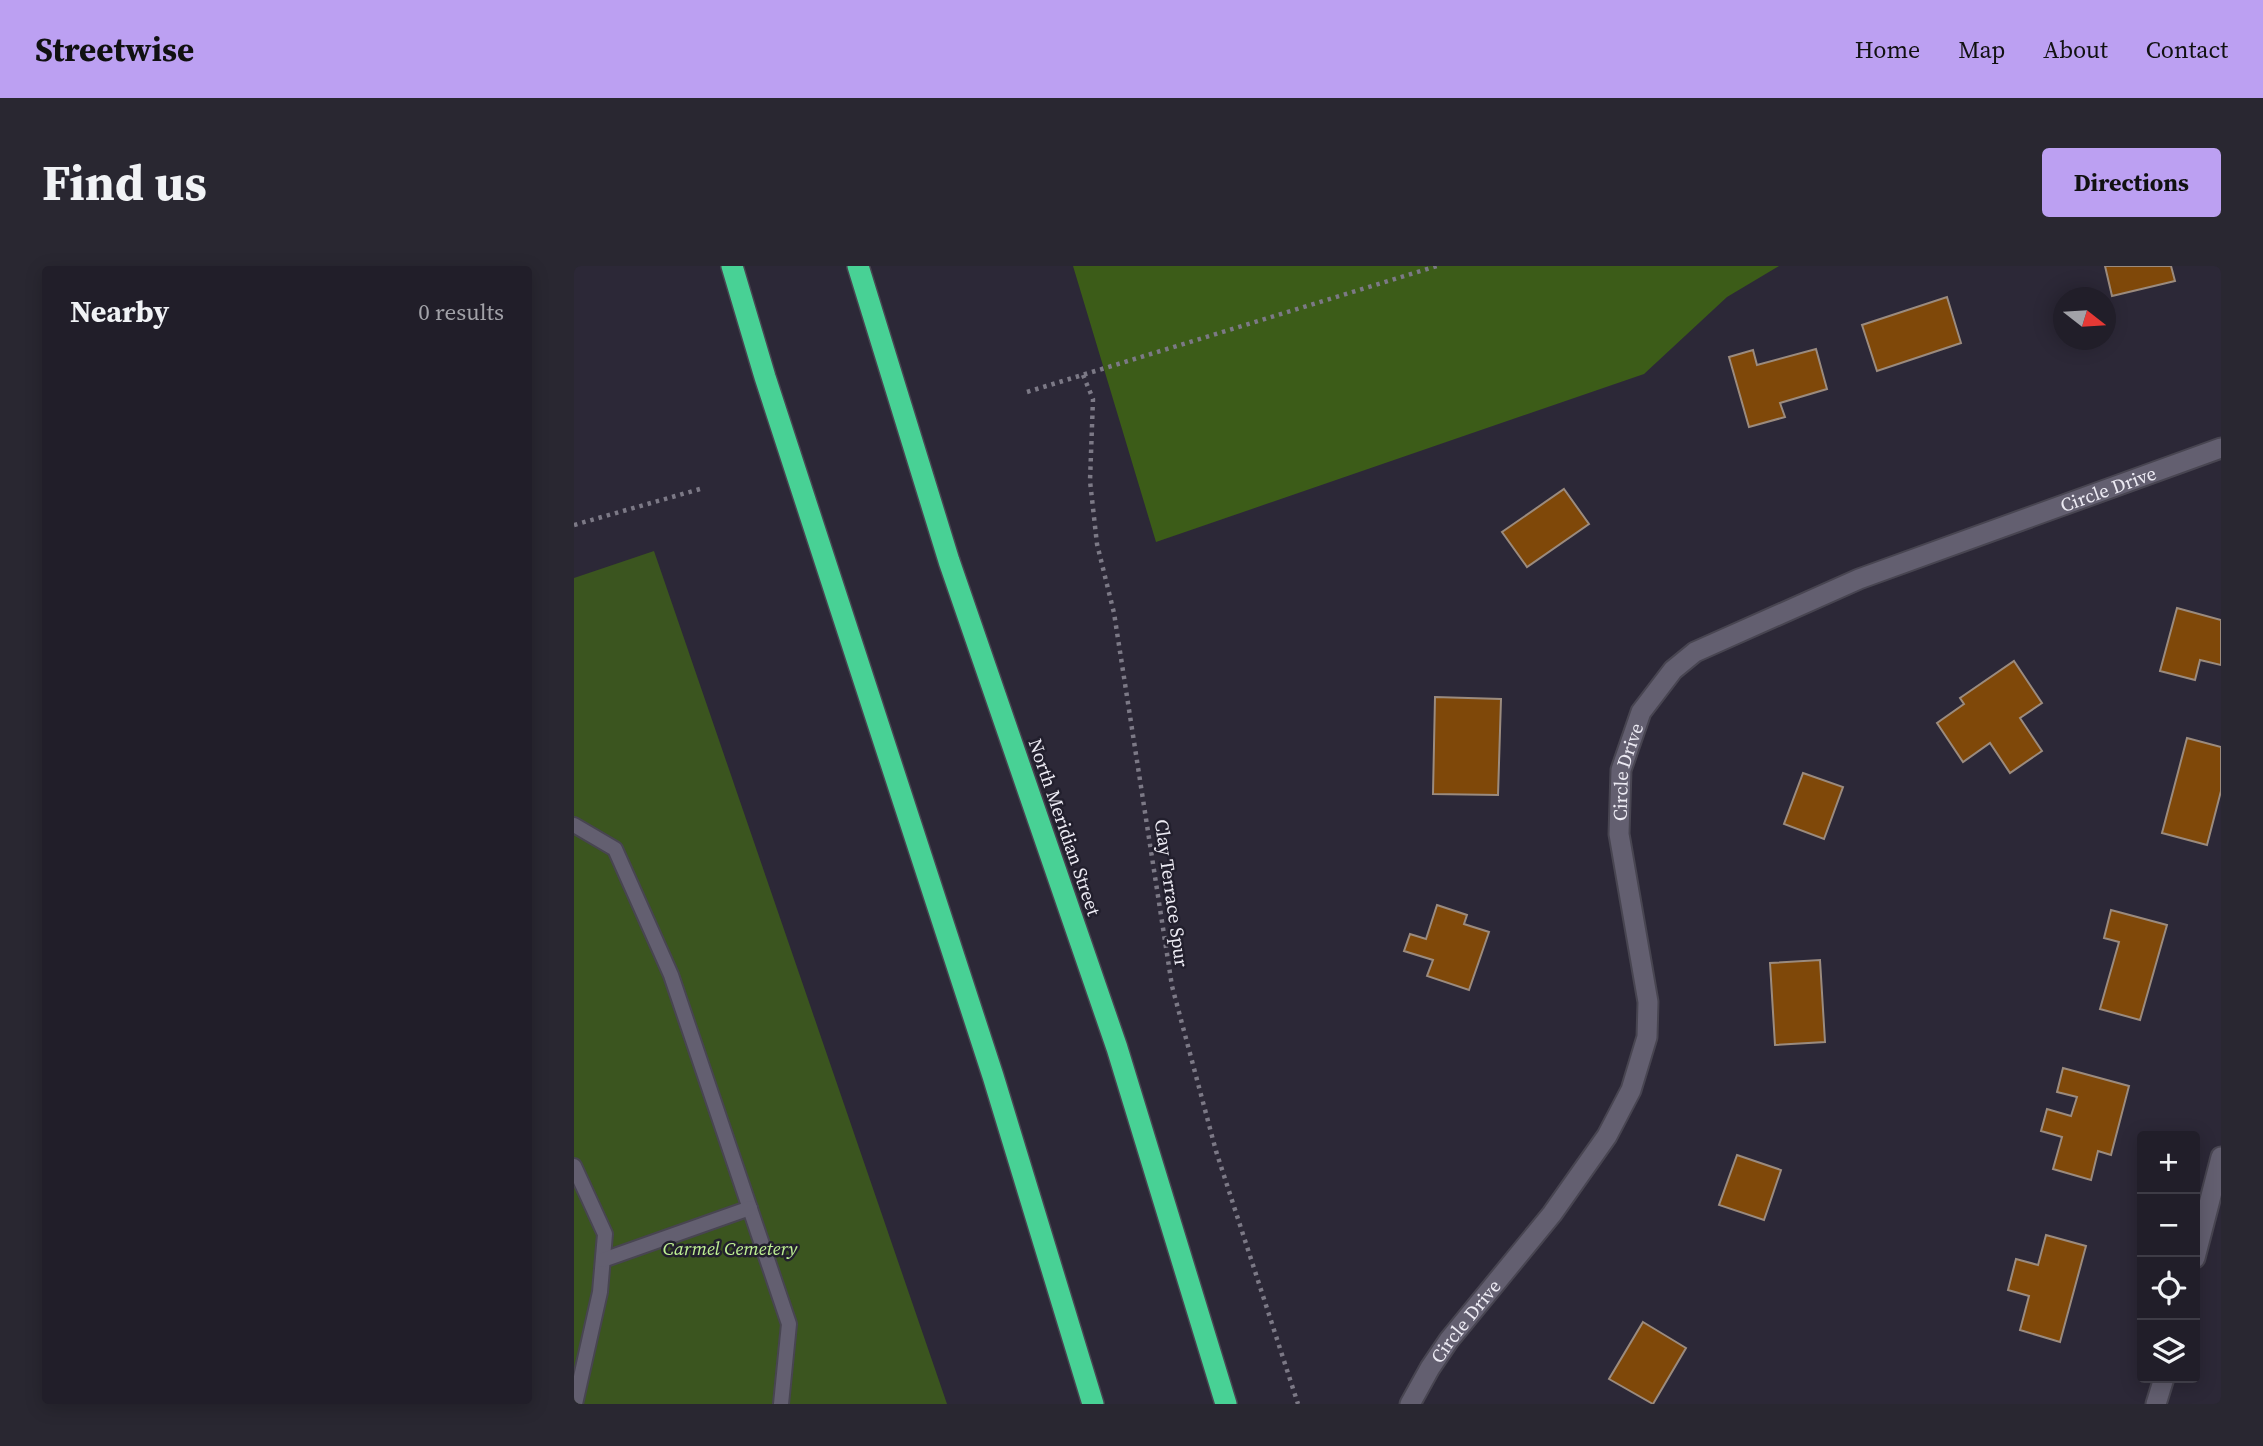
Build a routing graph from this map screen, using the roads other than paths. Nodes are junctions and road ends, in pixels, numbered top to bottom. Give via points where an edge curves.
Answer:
1 (732, 266) edge
2 (858, 266) edge
3 (2221, 449) edge
4 (574, 825) edge
5 (2221, 1157) edge
6 (574, 1166) edge
7 (750, 1208) junction
8 (2195, 1257) edge
9 (603, 1260) junction
10 (2162, 1383) edge
11 (575, 1404) edge
12 (781, 1404) edge
13 (1093, 1404) edge
14 (1226, 1404) edge
15 (1410, 1404) edge
16 (2156, 1404) edge

1 - 13 highway via 993,1076
2 - 14 highway, North Meridian Street via 949,561 1117,1048
3 - 15 street, Circle Drive via 1859,579 1695,652 1673,670 1640,712 1621,770 1619,834 1648,1002 1647,1037 1631,1090 1607,1136 1552,1214 1450,1340
4 - 7 lane via 615,849 671,975
5 - 8 street
6 - 9 lane via 605,1234
7 - 9 lane
7 - 12 lane via 789,1324
9 - 11 lane
10 - 16 street

